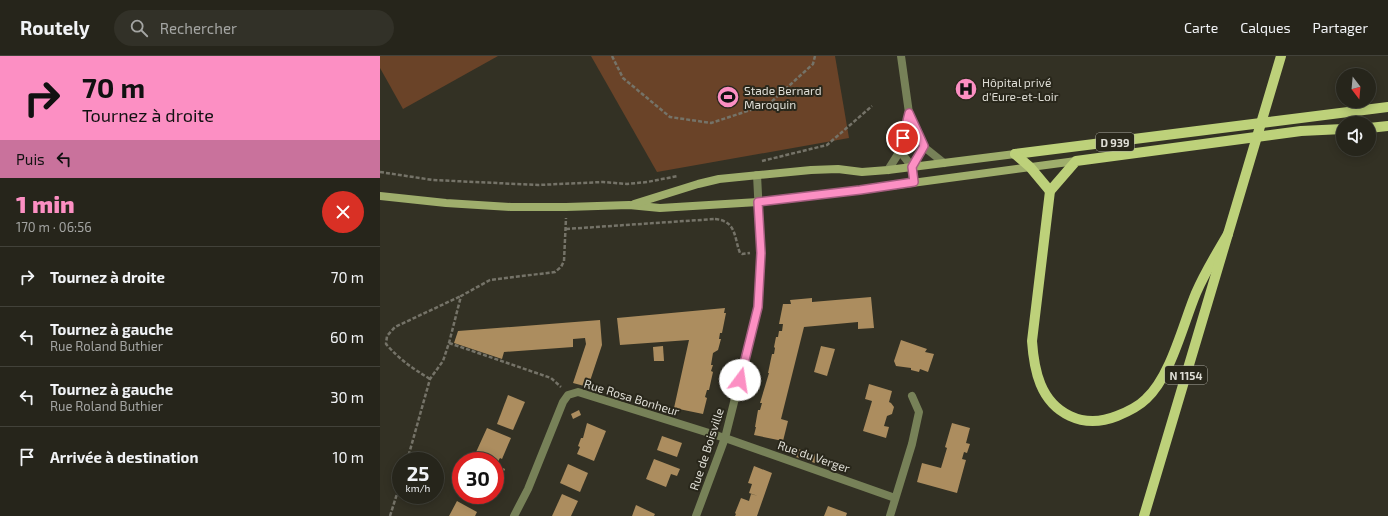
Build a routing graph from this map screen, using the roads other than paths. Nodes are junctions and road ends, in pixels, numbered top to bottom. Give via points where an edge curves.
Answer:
1 (901, 56) edge
2 (1280, 56) edge
3 (1388, 107) edge
4 (909, 113) junction
5 (1388, 126) edge
6 (1376, 127) edge
7 (1336, 129) edge
8 (924, 146) junction
9 (900, 151) junction
10 (1015, 154) junction
11 (1076, 161) junction
12 (944, 163) junction
13 (912, 167) junction
14 (1030, 167) junction
15 (888, 170) junction
16 (757, 176) junction
17 (914, 182) junction
18 (1050, 191) junction
19 (380, 196) edge
20 (758, 202) junction
21 (629, 206) junction
22 (1228, 234) junction
23 (912, 396) dead end
24 (725, 438) junction
25 (895, 498) junction
26 (514, 516) edge
27 (696, 516) edge
28 (890, 516) edge
29 (1144, 516) edge

1 - 4 street
2 - 22 main road, N 1154
3 - 10 main road, D 939
4 - 8 street
4 - 9 street
5 - 6 main road
7 - 11 main road, D 939 via 1301,131
8 - 12 street
8 - 13 street
9 - 13 street
9 - 15 street
10 - 12 main road, D 939
10 - 14 main road
11 - 14 main road, D 939
11 - 18 main road
12 - 13 main road, D 939
13 - 15 main road, D 939
13 - 17 street
14 - 17 main road, D 939
14 - 18 main road
15 - 16 main road, D 939 via 811,170
16 - 20 street, Rue de Boisville
16 - 21 main road, D 939 via 719,179
17 - 20 main road, D 939
18 - 22 main road via 1032,341 1033,360 1044,392 1054,404 1069,416 1086,422 1109,419 1129,411 1146,399 1160,381 1172,358 1196,293
19 - 21 main road, D 939 via 446,204
20 - 21 main road, D 939 via 660,208
20 - 24 street, Rue de Boisville via 761,253 758,307
22 - 29 main road, N 1154
23 - 25 street via 919,412
24 - 25 street, Rue du Verger
24 - 26 street, Rue Rosa Bonheur via 578,392 568,395
24 - 27 street, Rue de Boisville
25 - 28 street

